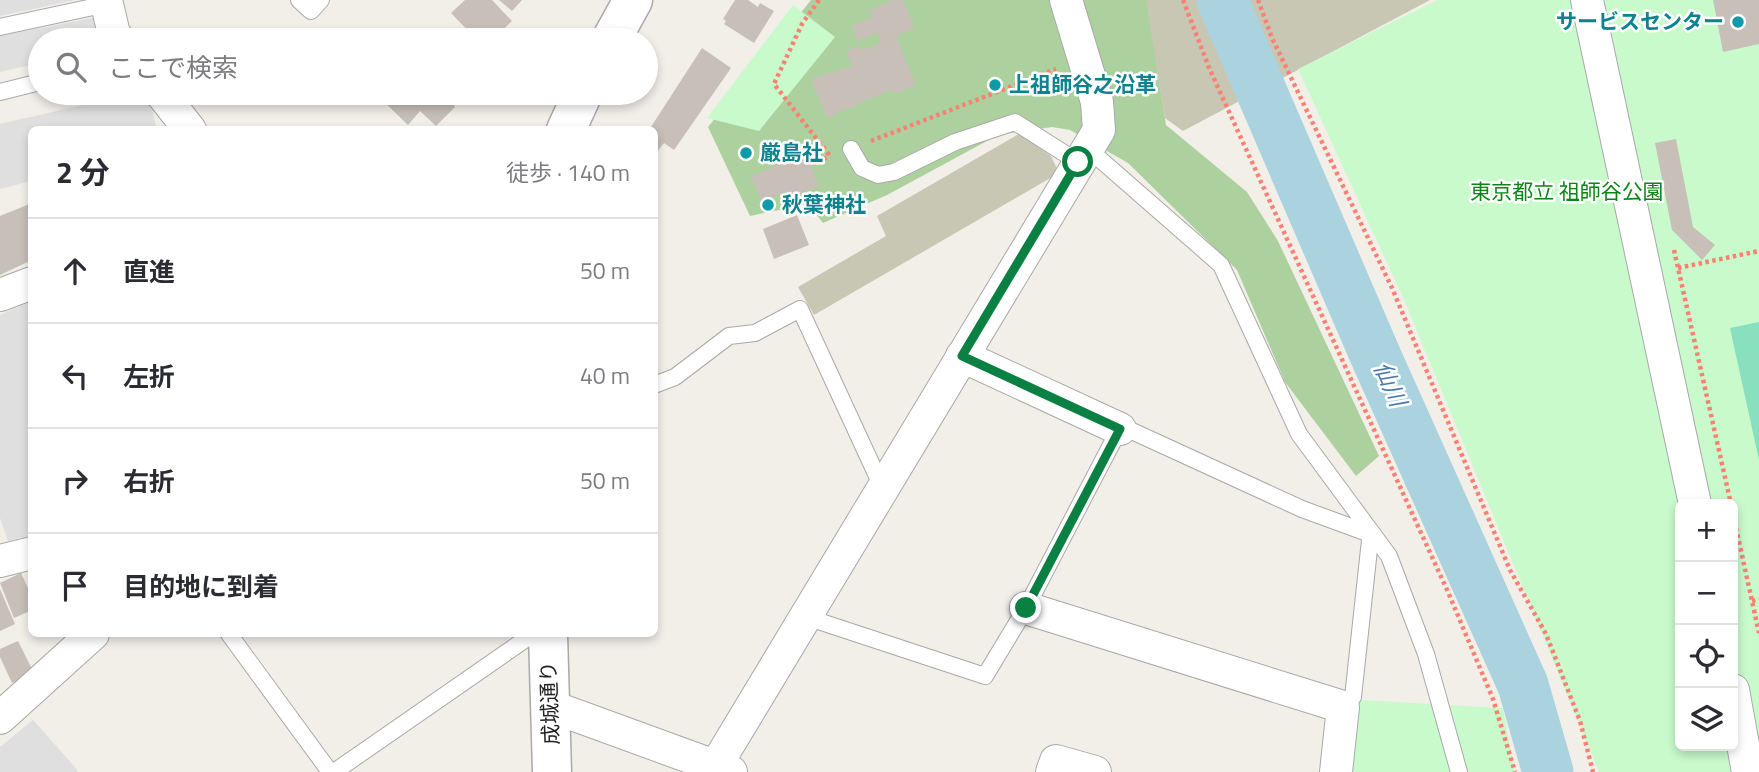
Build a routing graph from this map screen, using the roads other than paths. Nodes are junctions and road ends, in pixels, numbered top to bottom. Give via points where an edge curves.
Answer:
1 (299, 0) edge
2 (321, 0) edge
3 (633, 0) edge
4 (1066, 0) edge
5 (1587, 0) edge
6 (107, 2) edge
7 (0, 27) edge
8 (113, 28) edge
9 (618, 28) edge
10 (28, 85) edge
11 (0, 92) edge
12 (170, 105) edge
13 (187, 126) edge
14 (851, 149) road end
15 (1082, 155) junction
16 (28, 284) edge
17 (0, 295) edge
18 (962, 356) junction
19 (658, 383) edge
20 (1120, 429) junction
21 (883, 489) junction
22 (1694, 499) edge
23 (1373, 535) junction
24 (1026, 608) junction
25 (806, 617) junction
26 (90, 637) edge
27 (231, 637) edge
28 (529, 637) edge
29 (548, 637) edge
30 (550, 706) junction
31 (1343, 707) junction
32 (1738, 717) edge
33 (0, 718) edge
34 (723, 770) edge
35 (332, 772) edge
36 (552, 772) edge
37 (1052, 772) edge
38 (1095, 772) edge
39 (1336, 772) edge
40 (1459, 772) edge
41 (1748, 772) edge

1 - 2 lane via 311,11
3 - 9 street
4 - 15 street via 1097,102 1099,130
5 - 22 street
6 - 7 lane
6 - 8 street
10 - 11 lane
12 - 13 street
14 - 15 lane via 862,168 878,175 1015,122
15 - 18 street
15 - 23 lane via 1221,265 1299,434
16 - 17 street
18 - 20 street
18 - 21 street
19 - 21 lane via 675,377 729,336 755,333 800,309
20 - 23 lane
20 - 24 lane
21 - 25 street
23 - 31 lane via 1353,696
23 - 40 lane via 1389,556 1426,654
24 - 25 lane via 985,676
24 - 31 street
25 - 34 street
26 - 33 street
27 - 35 lane
28 - 35 lane
29 - 30 street, 成城通り
30 - 34 street
30 - 36 street, 成城通り
31 - 39 street
32 - 41 street
37 - 38 street via 1056,761

